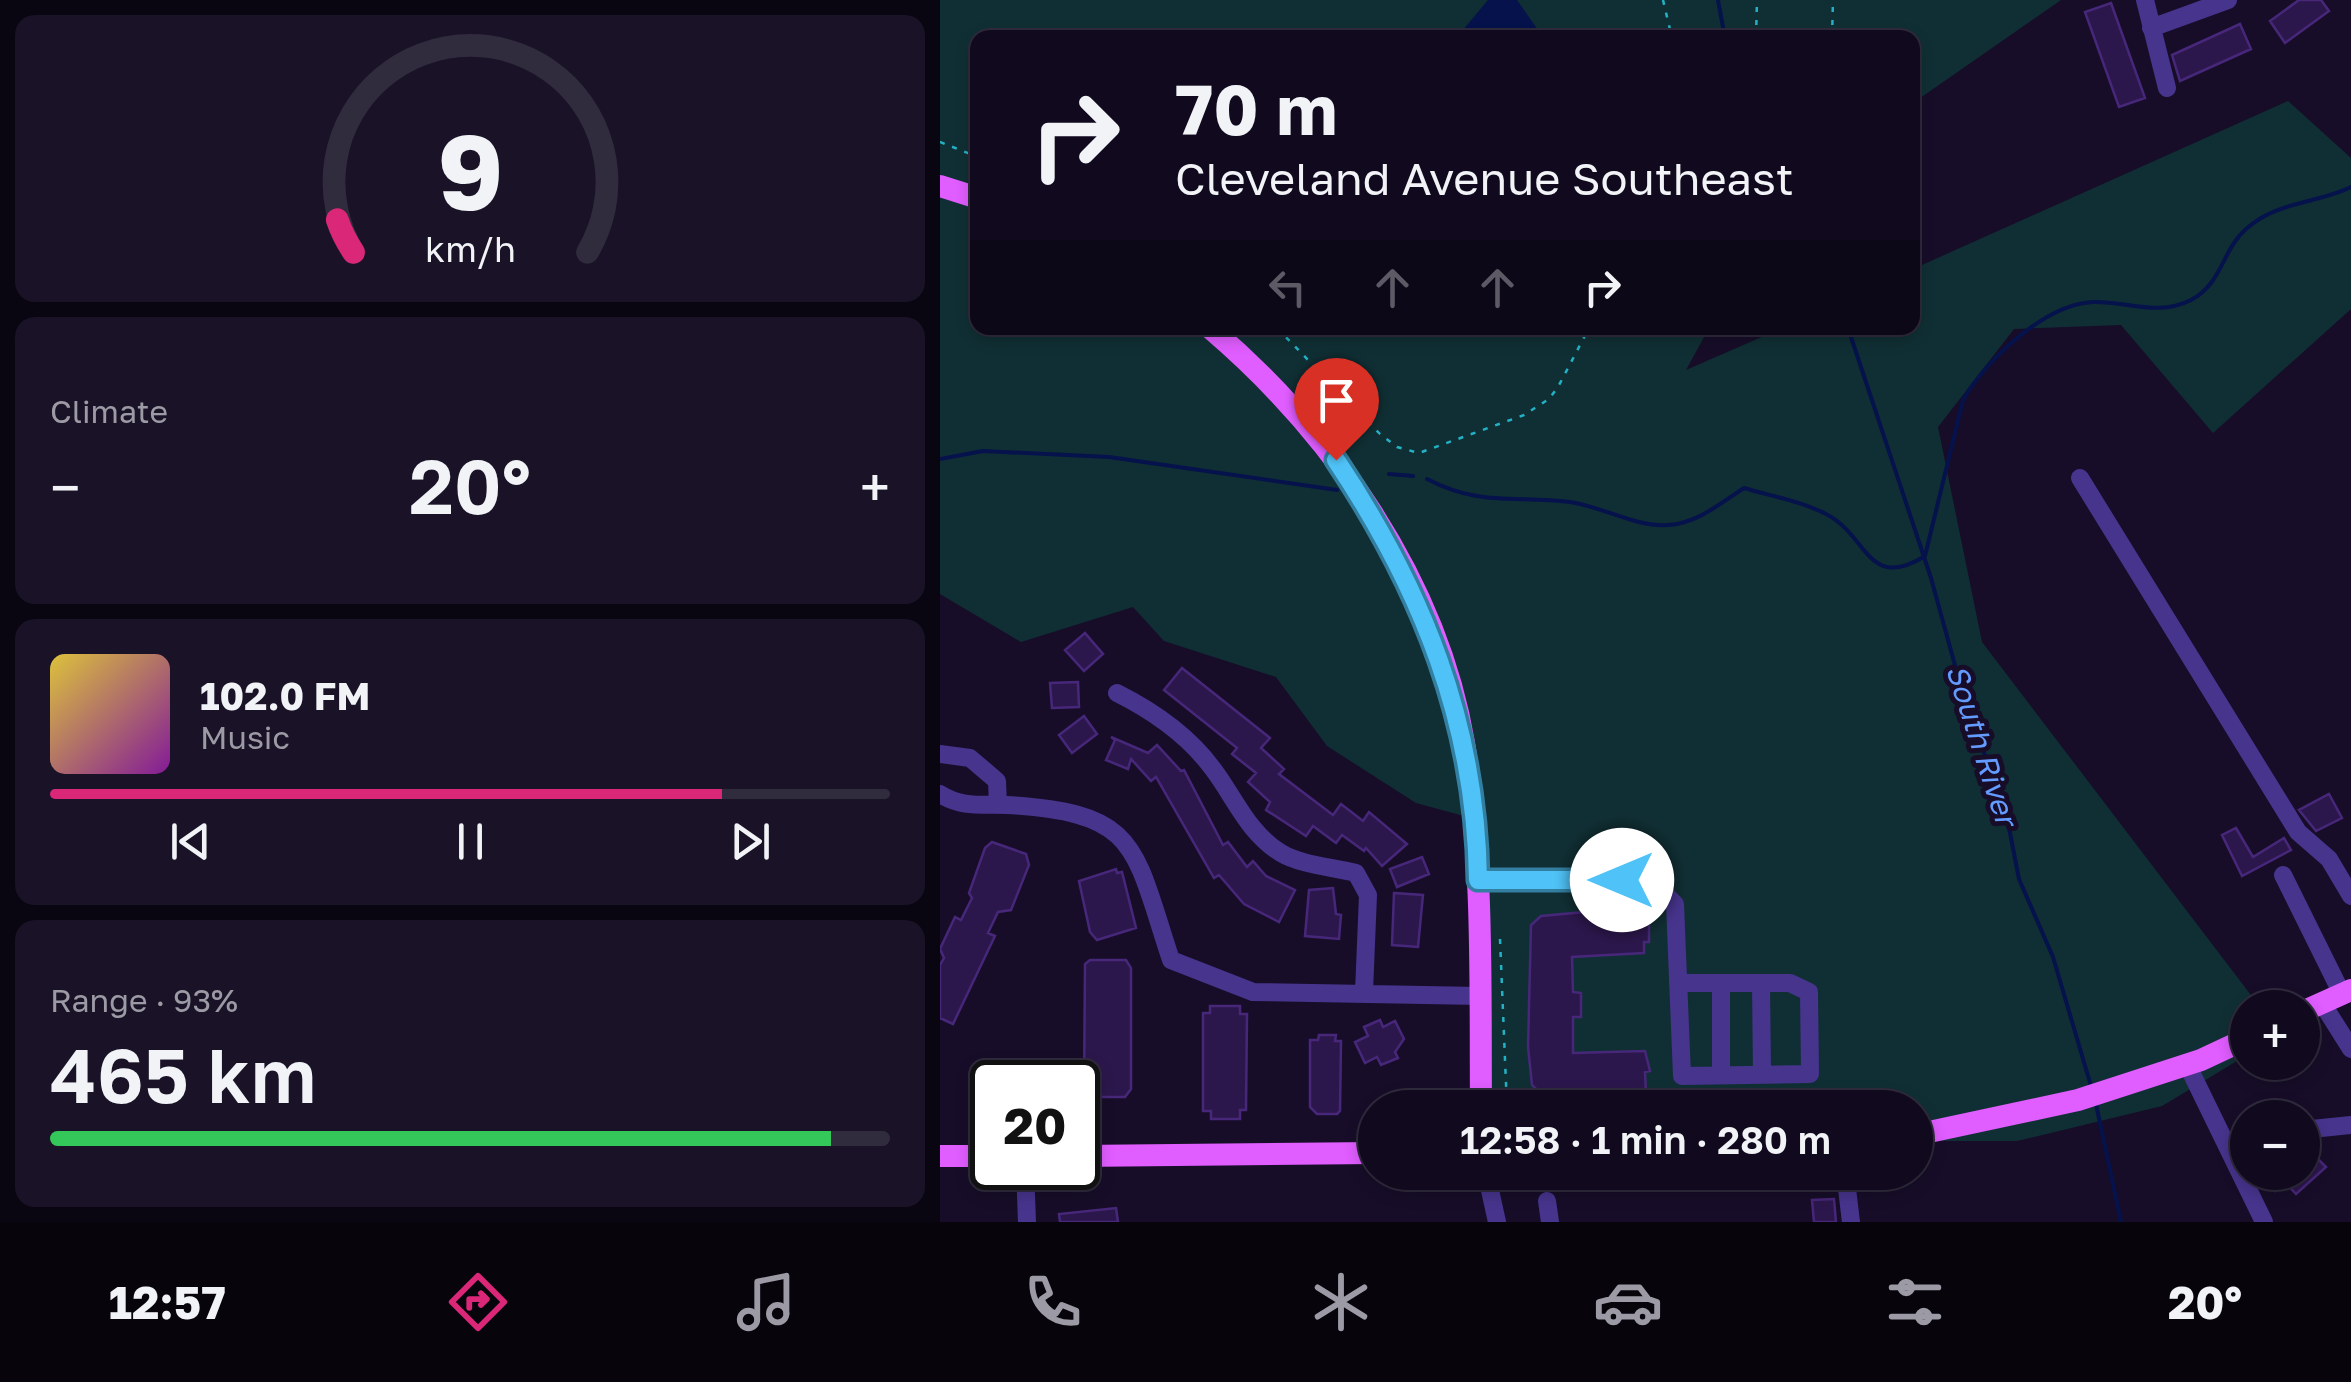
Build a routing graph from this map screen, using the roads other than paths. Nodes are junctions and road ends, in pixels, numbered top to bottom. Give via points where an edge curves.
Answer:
1 (2145, 0) edge
2 (2228, 0) edge
3 (2151, 28) junction
4 (2167, 88) dead end
5 (940, 186) edge
6 (970, 195) edge
7 (1217, 335) edge
8 (2080, 478) dead end
9 (1117, 693) dead end
10 (940, 754) edge
11 (940, 794) edge
12 (998, 805) junction
13 (2283, 875) dead end
14 (1478, 880) junction
15 (2351, 896) edge
16 (1678, 982) junction
17 (1760, 983) junction
18 (1721, 984) junction
19 (1364, 992) junction
20 (1480, 996) junction
21 (2329, 1000) edge
22 (2230, 1046) edge
23 (2351, 1049) edge
24 (2187, 1064) junction
25 (1721, 1075) junction
26 (1762, 1075) junction
27 (1481, 1090) edge
28 (2351, 1125) edge
29 (2320, 1128) edge
30 (1933, 1131) edge
31 (2230, 1143) edge
32 (1358, 1153) edge
33 (940, 1156) edge
34 (970, 1156) edge
35 (1100, 1156) edge
36 (1026, 1190) edge
37 (1490, 1190) edge
38 (1847, 1190) edge
39 (2252, 1190) edge
40 (1548, 1201) dead end
41 (1027, 1222) edge
42 (1497, 1222) edge
43 (1550, 1222) edge
44 (1851, 1222) edge
45 (2264, 1222) edge

1 - 3 street
2 - 3 street
3 - 4 street
5 - 6 main road
7 - 14 main road via 1294,408 1336,460 1414,590 1463,739
8 - 15 street via 2298,832 2329,859
9 - 19 street via 1185,737 1237,810 1282,854 1356,873 1368,895
10 - 12 street via 970,758 997,781
11 - 12 street via 974,806
12 - 19 street via 1056,808 1103,821 1126,842 1171,960 1184,967 1253,992
13 - 21 street
14 - 16 street via 1635,880 1659,888 1675,904
14 - 20 main road
16 - 18 street
16 - 25 street via 1682,1076
17 - 18 street
17 - 26 street
17 - 26 street via 1790,983 1809,992 1811,1056 1810,1074
18 - 25 street
19 - 20 street
20 - 27 main road
21 - 23 street
22 - 24 main road
24 - 30 main road via 2078,1100
24 - 31 street
25 - 26 street
28 - 29 street
32 - 35 main road
33 - 34 main road
36 - 41 street
37 - 42 street
38 - 44 street
39 - 45 street
40 - 43 street

